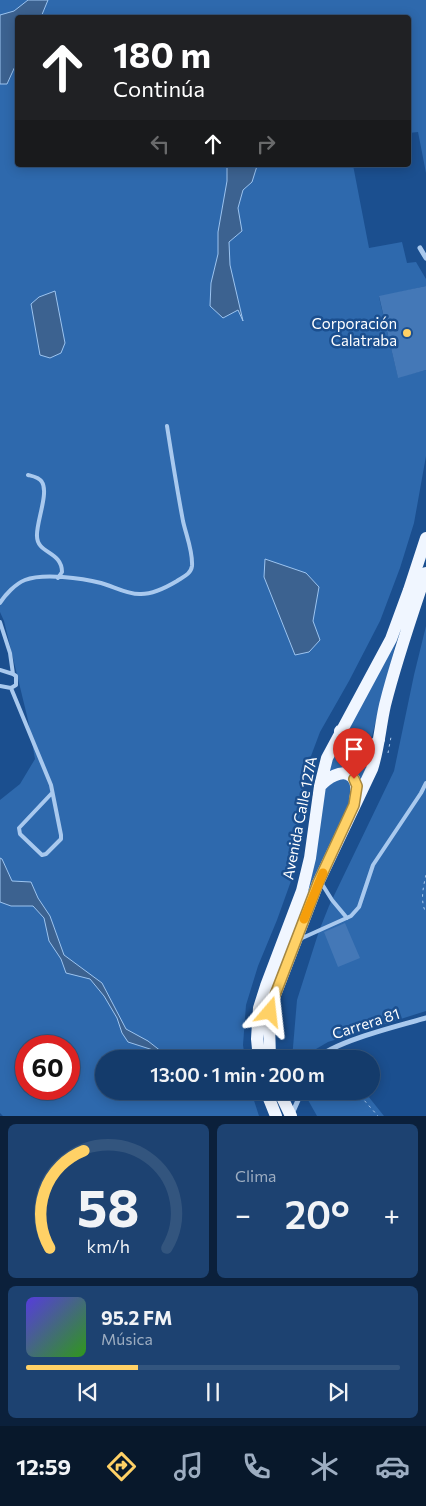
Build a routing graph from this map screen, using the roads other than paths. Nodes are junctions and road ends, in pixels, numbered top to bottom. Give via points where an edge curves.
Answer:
1 (420, 248) dead end
2 (426, 258) edge
3 (167, 426) dead end
4 (28, 475) dead end
5 (426, 538) edge
6 (426, 574) edge
7 (58, 578) junction
8 (0, 603) edge
9 (0, 622) edge
10 (0, 670) edge
11 (13, 674) junction
12 (0, 686) edge
13 (11, 688) junction
14 (340, 731) junction
15 (379, 740) junction
16 (426, 783) edge
17 (320, 786) junction
18 (52, 793) junction
19 (354, 805) junction
20 (320, 880) junction
21 (347, 918) junction
22 (296, 941) junction
23 (426, 1018) edge
24 (258, 1050) edge
25 (270, 1050) edge
26 (329, 1050) edge
27 (270, 1100) edge
28 (283, 1100) edge
29 (298, 1100) edge
30 (276, 1116) edge
31 (291, 1116) edge

1 - 2 street
3 - 7 lane via 192,566 188,574 172,584 141,594 86,580
4 - 7 lane via 43,485 36,534 41,547 60,562 62,572
5 - 14 main road, Avenida Calle 127A via 390,639
6 - 15 main road, Avenida Calle 127A via 394,672
7 - 8 lane via 23,581
9 - 11 lane
10 - 11 lane
11 - 13 lane via 16,681
12 - 13 lane
13 - 18 lane
14 - 15 main road via 347,748 354,753 369,751
14 - 17 main road, Avenida Calle 127A via 327,758
15 - 19 main road, Avenida Calle 127A via 372,769
16 - 21 lane via 373,865 355,913
17 - 19 main road via 335,774 350,775 357,786
17 - 24 main road, Avenida Calle 127A via 314,836 302,891 259,1008
18 - 18 lane via 19,828 20,834 44,855 61,839
19 - 20 main road, Avenida Calle 127A
20 - 21 lane
20 - 22 main road, Avenida Calle 127A
21 - 22 lane
22 - 25 main road, Avenida Calle 127A via 270,1012
23 - 26 street, Carrera 81
27 - 30 main road
28 - 31 main road
29 - 31 street

